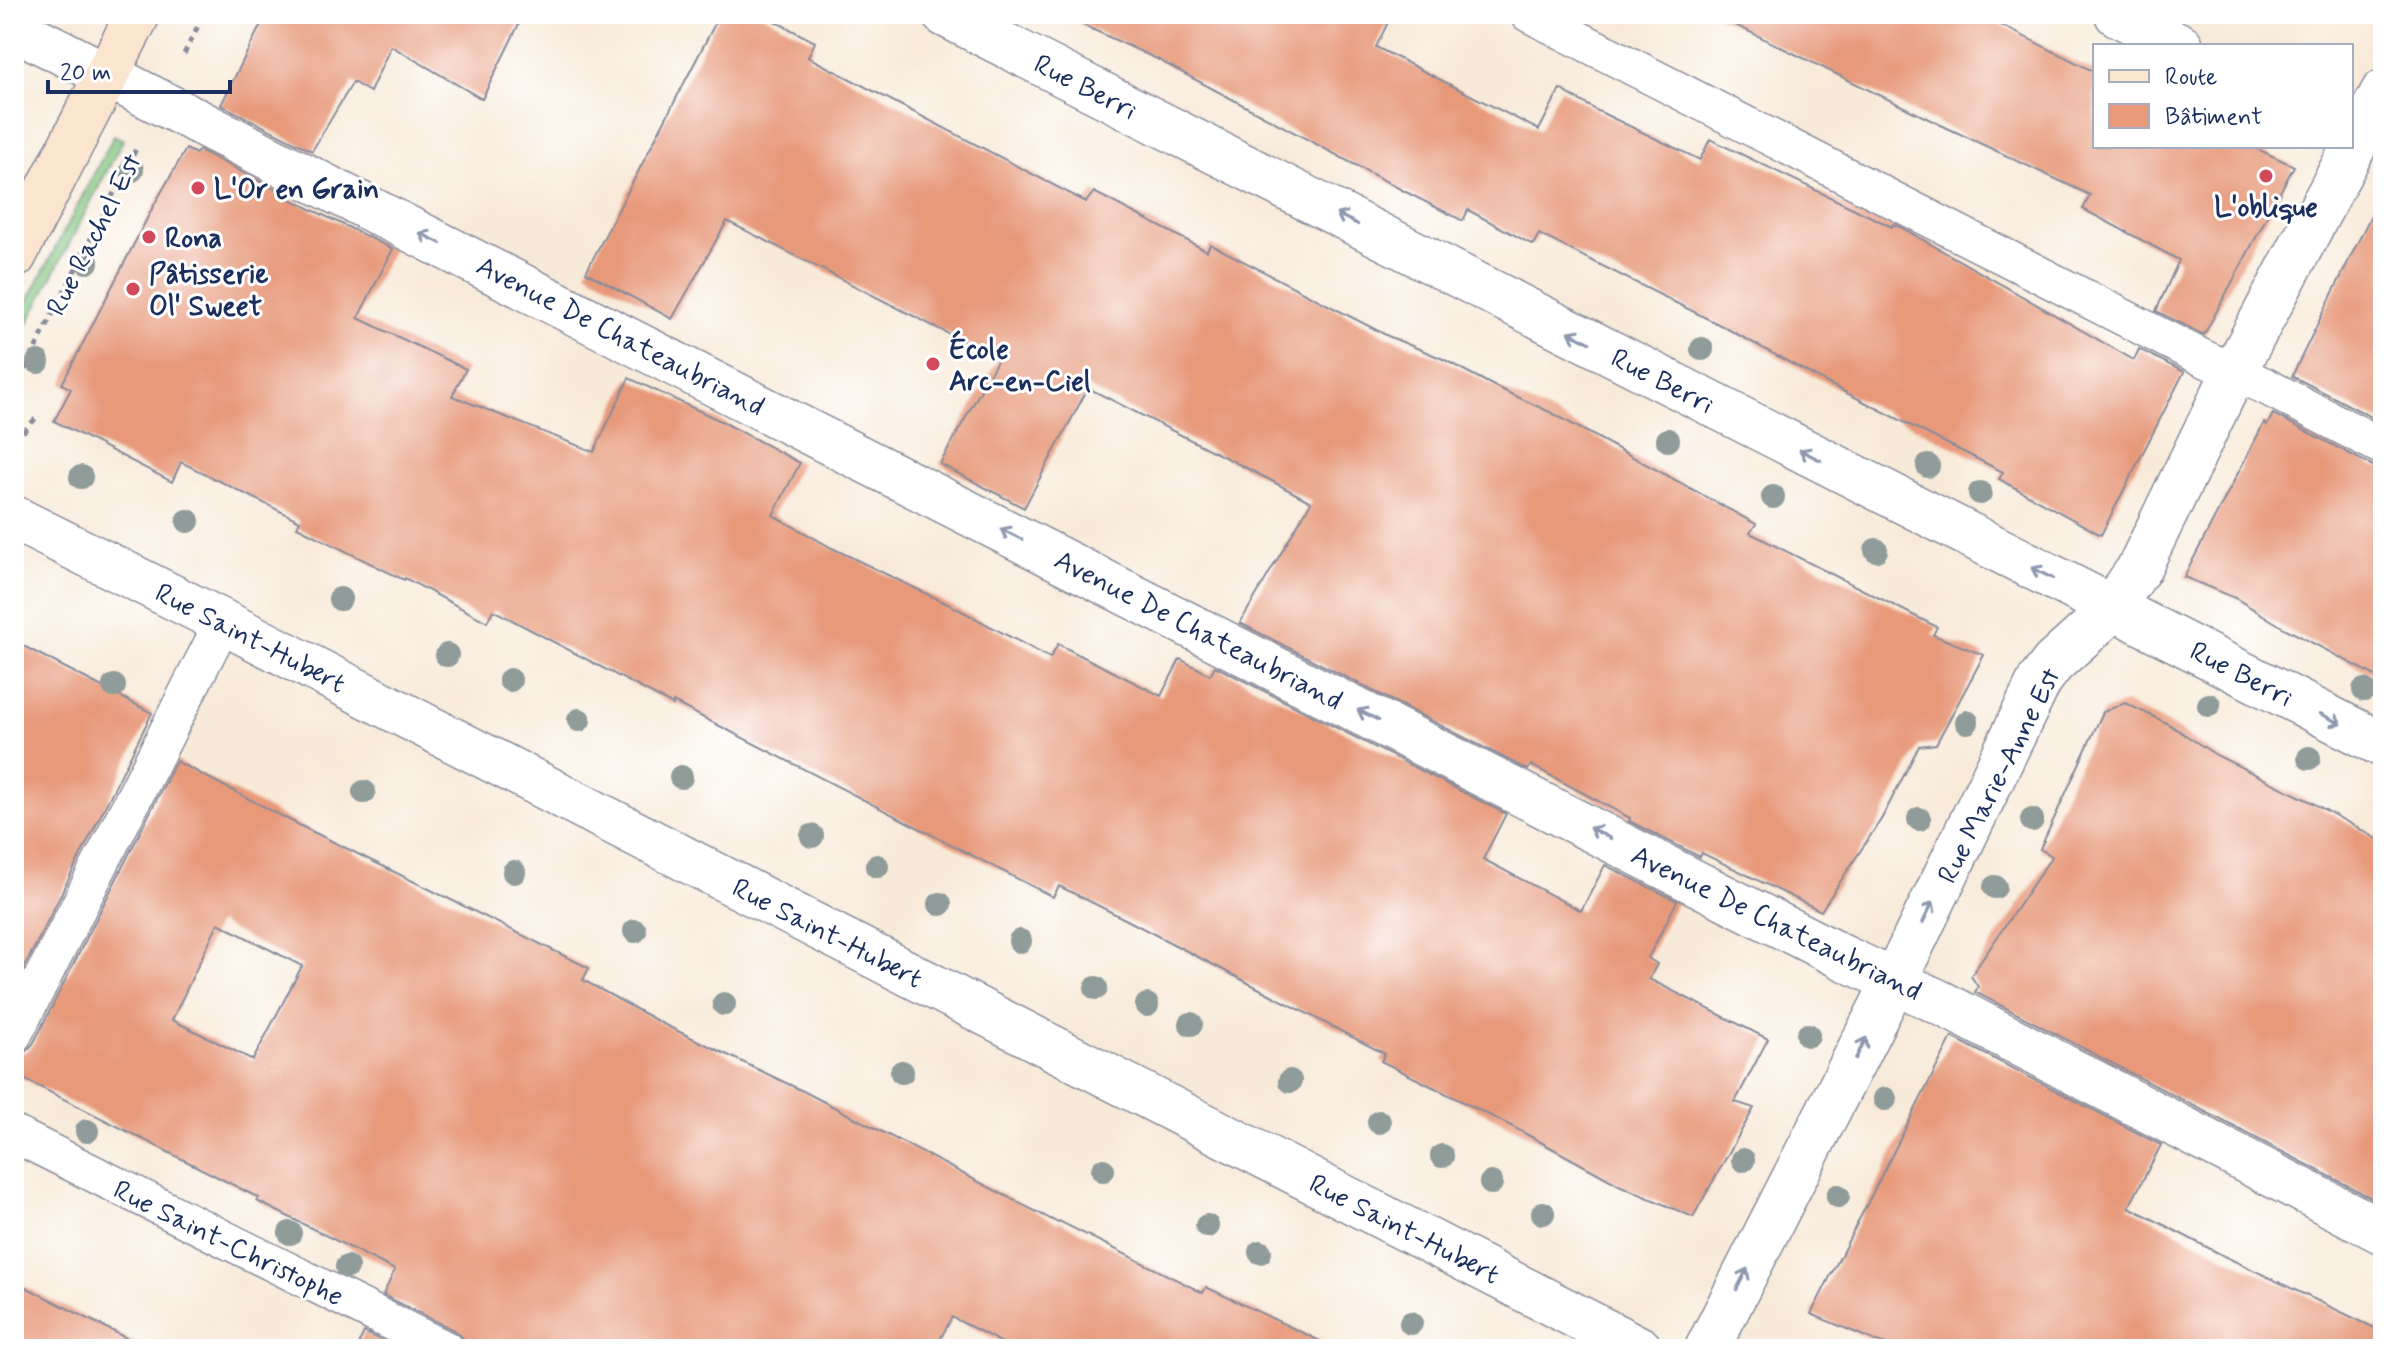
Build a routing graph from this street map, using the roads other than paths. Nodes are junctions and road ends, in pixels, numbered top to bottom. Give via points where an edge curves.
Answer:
1 (138, 14) edge
2 (944, 14) edge
3 (1529, 14) edge
4 (2117, 14) edge
5 (14, 28) edge
6 (2177, 44) edge
7 (107, 76) junction
8 (2383, 92) edge
9 (2365, 138) edge
10 (14, 256) edge
11 (2234, 372) junction
12 (2383, 447) edge
13 (14, 518) edge
14 (2112, 608) junction
15 (223, 622) junction
16 (2383, 745) edge
17 (1894, 982) junction
18 (14, 1034) edge
19 (14, 1134) edge
20 (2383, 1232) edge
21 (445, 1349) edge
22 (1640, 1349) edge
23 (1707, 1349) edge

1 - 7 main road
14 -> 2 street, Rue Berri
3 - 11 lane
4 - 6 street
5 - 7 street, Avenue De Chateaubriand
7 - 10 main road
17 -> 7 street, Avenue De Chateaubriand
8 - 9 street, Rue Marie-Anne Est
9 - 11 street, Rue Marie-Anne Est
11 - 12 lane
11 - 14 street, Rue Marie-Anne Est via 2138,570
13 - 15 street, Rue Saint-Hubert
14 -> 16 street, Rue Berri
17 -> 14 street, Rue Marie-Anne Est via 2040,680
15 - 18 lane
15 - 22 street, Rue Saint-Hubert
17 - 20 street, Avenue De Chateaubriand
23 -> 17 street, Rue Marie-Anne Est
19 - 21 lane, Rue Saint-Christophe

